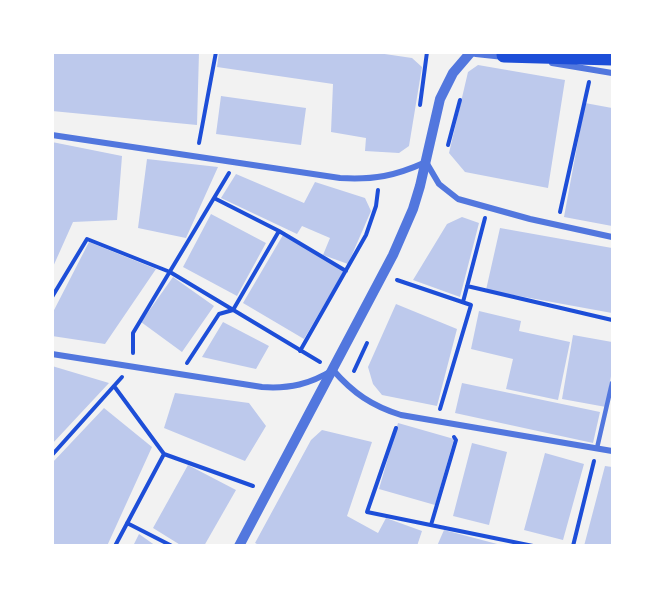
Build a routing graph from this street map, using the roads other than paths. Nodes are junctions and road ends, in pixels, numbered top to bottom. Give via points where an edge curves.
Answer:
1 (471, 52) edge
2 (476, 52) edge
3 (504, 55) junction
4 (612, 58) edge
5 (612, 73) edge
6 (52, 135) edge
7 (426, 162) junction
8 (612, 237) edge
9 (52, 354) edge
10 (333, 370) junction
11 (612, 383) edge
12 (597, 448) junction
13 (612, 451) edge
14 (239, 546) edge

1 - 7 street via 445,85
2 - 3 street
3 - 4 main road
3 - 5 street
6 - 7 street via 340,178 378,178
7 - 8 street via 439,184 458,199
7 - 10 street via 404,232
9 - 10 street via 262,387 300,386
10 - 12 street via 363,399 400,415
10 - 14 street
11 - 12 lane
12 - 13 street

